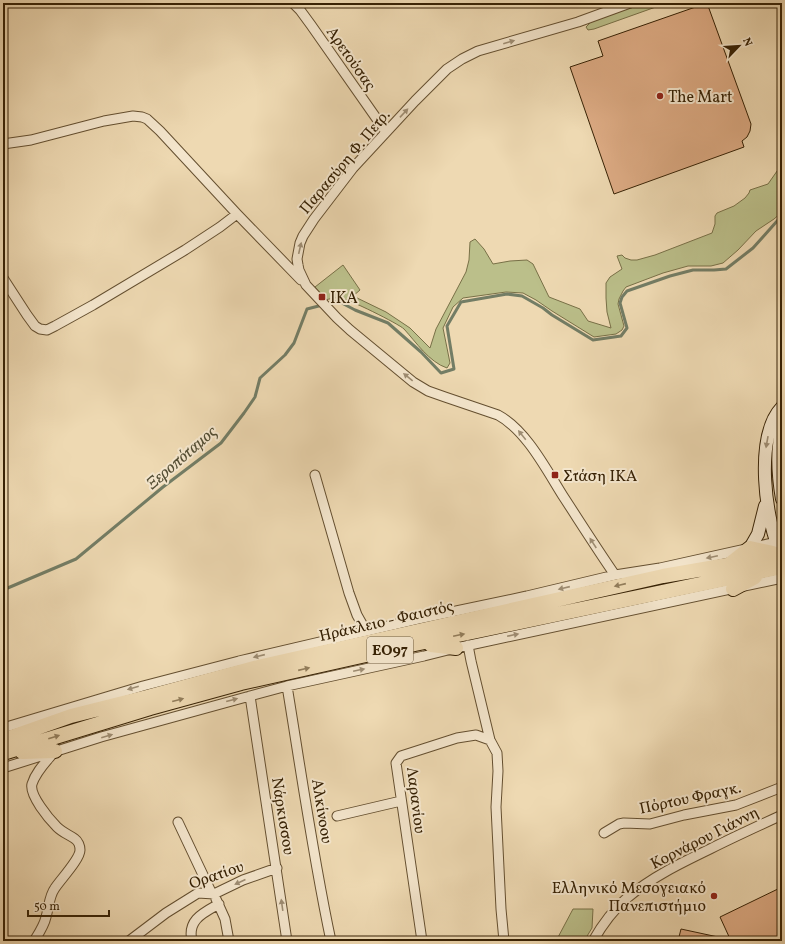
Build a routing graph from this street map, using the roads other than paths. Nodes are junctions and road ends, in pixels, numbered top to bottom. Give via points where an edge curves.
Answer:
1 (294, 3) edge
2 (630, 3) edge
3 (386, 132) junction
4 (3, 144) edge
5 (237, 214) junction
6 (3, 278) edge
7 (306, 285) junction
8 (782, 407) edge
9 (782, 428) edge
10 (315, 475) dead end
11 (781, 492) edge
12 (767, 499) junction
13 (750, 548) junction
14 (781, 552) edge
15 (727, 565) junction
16 (766, 571) junction
17 (615, 575) junction
18 (782, 578) edge
19 (733, 589) junction
20 (527, 596) junction
21 (556, 599) junction
22 (366, 631) junction
23 (415, 644) junction
24 (462, 646) junction
25 (287, 686) junction
26 (250, 696) junction
27 (70, 707) junction
28 (3, 728) edge
29 (31, 730) junction
30 (3, 740) edge
31 (490, 740) junction
32 (55, 751) junction
33 (3, 752) edge
34 (3, 768) edge
35 (782, 787) edge
36 (401, 801) junction
37 (782, 815) edge
38 (337, 816) dead end
39 (178, 822) dead end
40 (604, 833) dead end
41 (277, 868) junction
42 (213, 894) junction
43 (219, 904) junction
44 (34, 941) edge
45 (130, 941) edge
46 (192, 941) edge
47 (229, 941) edge
48 (287, 941) edge
49 (331, 941) edge
50 (422, 941) edge
51 (504, 941) edge
52 (593, 941) edge

1 - 3 street, Αρετούσας
3 -> 2 street, Παρασύρη Φ. Πετρ. via 442,73 462,59 478,51 578,22
7 -> 3 street, Παρασύρη Φ. Πετρ. via 298,265 298,252 303,236 349,173
4 - 5 street via 31,140 104,121 142,117 160,131
5 - 6 street via 185,250 47,330 35,326
5 - 7 street
17 -> 7 street, Παρασύρη Φ. Πετρ. via 517,429 498,415 435,394 418,385 350,330
8 -> 12 main road via 771,425 767,441
9 - 11 main road via 779,464
10 - 22 street via 349,593
12 - 13 main road via 758,534
12 - 14 main road via 770,520
13 - 14 main road
13 - 15 main road
13 -> 17 street
14 - 15 main road, Ηράκλειο - Φαιστός / ΕΟ97
14 - 16 main road, Ηράκλειο - Φαιστός / ΕΟ97
15 -> 21 main road, Ηράκλειο - Φαιστός / ΕΟ97
16 - 19 main road
23 -> 16 main road, Ηράκλειο - Φαιστός / ΕΟ97
17 -> 20 street
18 - 19 street
24 -> 19 street
20 - 21 main road
20 - 22 street
21 - 29 main road, Ηράκλειο - Φαιστός / ΕΟ97 via 262,666 71,716
22 -> 27 street via 224,665
23 - 24 main road
33 -> 23 main road, Ηράκλειο - Φαιστός / ΕΟ97 via 241,683
25 -> 24 street
24 - 31 street via 470,661
25 - 26 street
25 - 49 street, Αλκίνοου
32 -> 26 street
26 - 41 street, Νάρκισσου
27 - 28 street
27 - 29 main road
29 - 30 main road, Ηράκλειο - Φαιστός / ΕΟ97
31 - 36 street, Λαρανίου via 476,734 400,756 396,763
31 - 51 street via 498,753 496,807
32 - 33 main road
32 - 34 street
32 - 44 street via 37,774 32,785 33,792 38,803 58,828 76,839 80,850 52,893 42,929
35 - 40 street, Πόρτου Φραγκ. via 736,805 650,824 619,824
36 - 38 street
36 - 50 street, Λαρανίου
37 - 52 street, Κορνάρου Γιάννη via 656,877 617,907
39 - 42 street
41 -> 42 street, Ορατίου
48 -> 41 street, Νάρκισσου
42 - 43 street
42 - 45 street, Ορατίου via 198,893 166,913
43 - 46 street via 192,924
43 - 47 street

